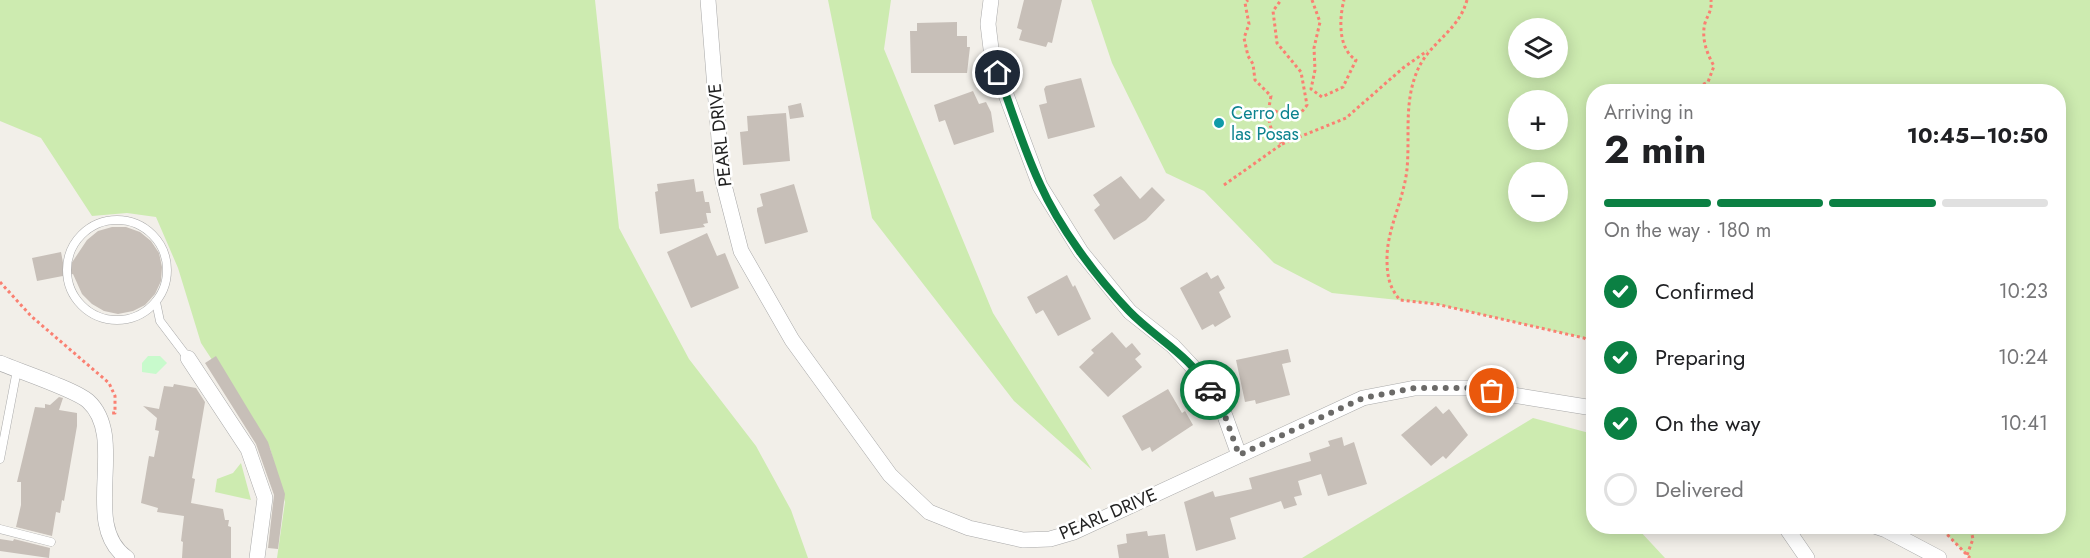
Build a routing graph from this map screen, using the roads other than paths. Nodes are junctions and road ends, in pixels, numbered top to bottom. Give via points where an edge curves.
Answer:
1 (708, 0) edge
2 (991, 0) edge
3 (156, 302) junction
4 (188, 358) joint
5 (0, 363) edge
6 (17, 370) junction
7 (1586, 407) edge
8 (1239, 455) junction
9 (0, 459) edge
10 (0, 529) edge
11 (1790, 534) edge
12 (1894, 534) edge
13 (51, 542) dead end
14 (127, 558) edge
15 (257, 558) edge
16 (1807, 558) edge
17 (1939, 558) edge

1 - 8 street, PEARL DRIVE via 722,177 741,251 792,340 837,404 890,475 929,512 969,528 1023,540 1050,539 1074,532
2 - 8 street via 988,24 992,57 1040,186 1081,252 1130,312 1173,346 1203,378 1225,416
3 - 3 lane via 167,271 165,254 157,239 145,228 121,220 96,224 83,233 73,246 68,278 84,306 112,320 136,315
3 - 4 lane via 160,321
4 - 15 street via 248,449 265,498
5 - 6 street
6 - 9 lane
6 - 14 street via 86,399 100,416 107,531 114,549
7 - 8 street, PEARL DRIVE via 1469,388 1415,388 1363,398
10 - 13 lane
11 - 16 street
12 - 17 street

